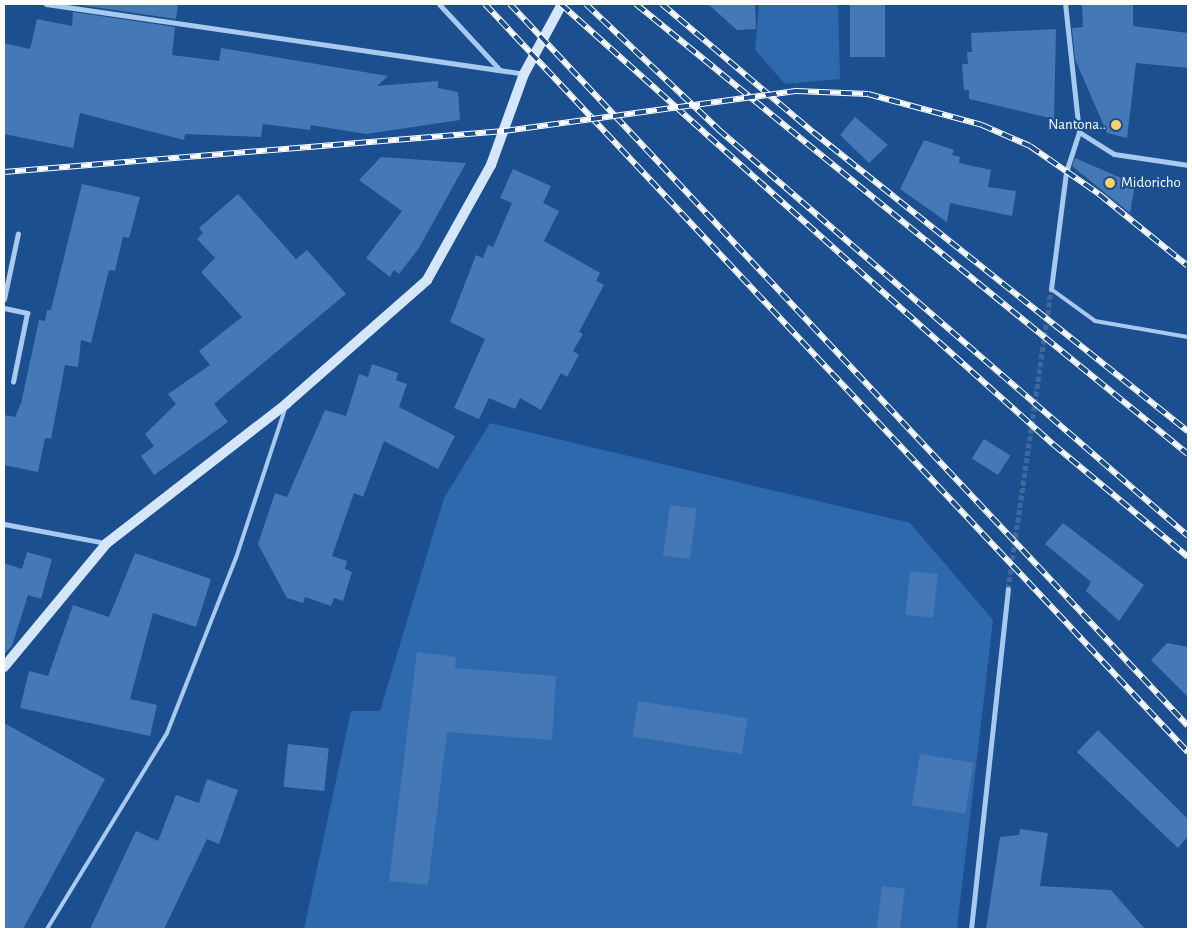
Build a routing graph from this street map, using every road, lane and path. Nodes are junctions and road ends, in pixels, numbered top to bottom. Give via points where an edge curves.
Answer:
1 (46, 4) edge
2 (439, 4) edge
3 (562, 4) edge
4 (1064, 4) edge
5 (500, 71) junction
6 (524, 74) junction
7 (1079, 132) junction
8 (1188, 166) edge
9 (18, 233) dead end
10 (1051, 289) joint
11 (4, 299) edge
12 (4, 308) edge
13 (1188, 337) edge
14 (13, 382) dead end
15 (286, 404) junction
16 (4, 524) edge
17 (107, 543) junction
18 (1008, 589) tunnel mouth
19 (4, 667) edge
20 (47, 929) edge
21 (971, 929) edge

1 - 5 street
2 - 5 street
3 - 6 street
4 - 7 street
5 - 6 street
6 - 15 street via 491,165 427,280
7 - 8 street via 1114,154
7 - 10 street via 1066,172
9 - 11 street
10 - 13 lane via 1095,321
12 - 14 street via 27,313
15 - 17 street
15 - 20 lane via 236,558 167,733
16 - 17 street
17 - 19 street
18 - 21 street

